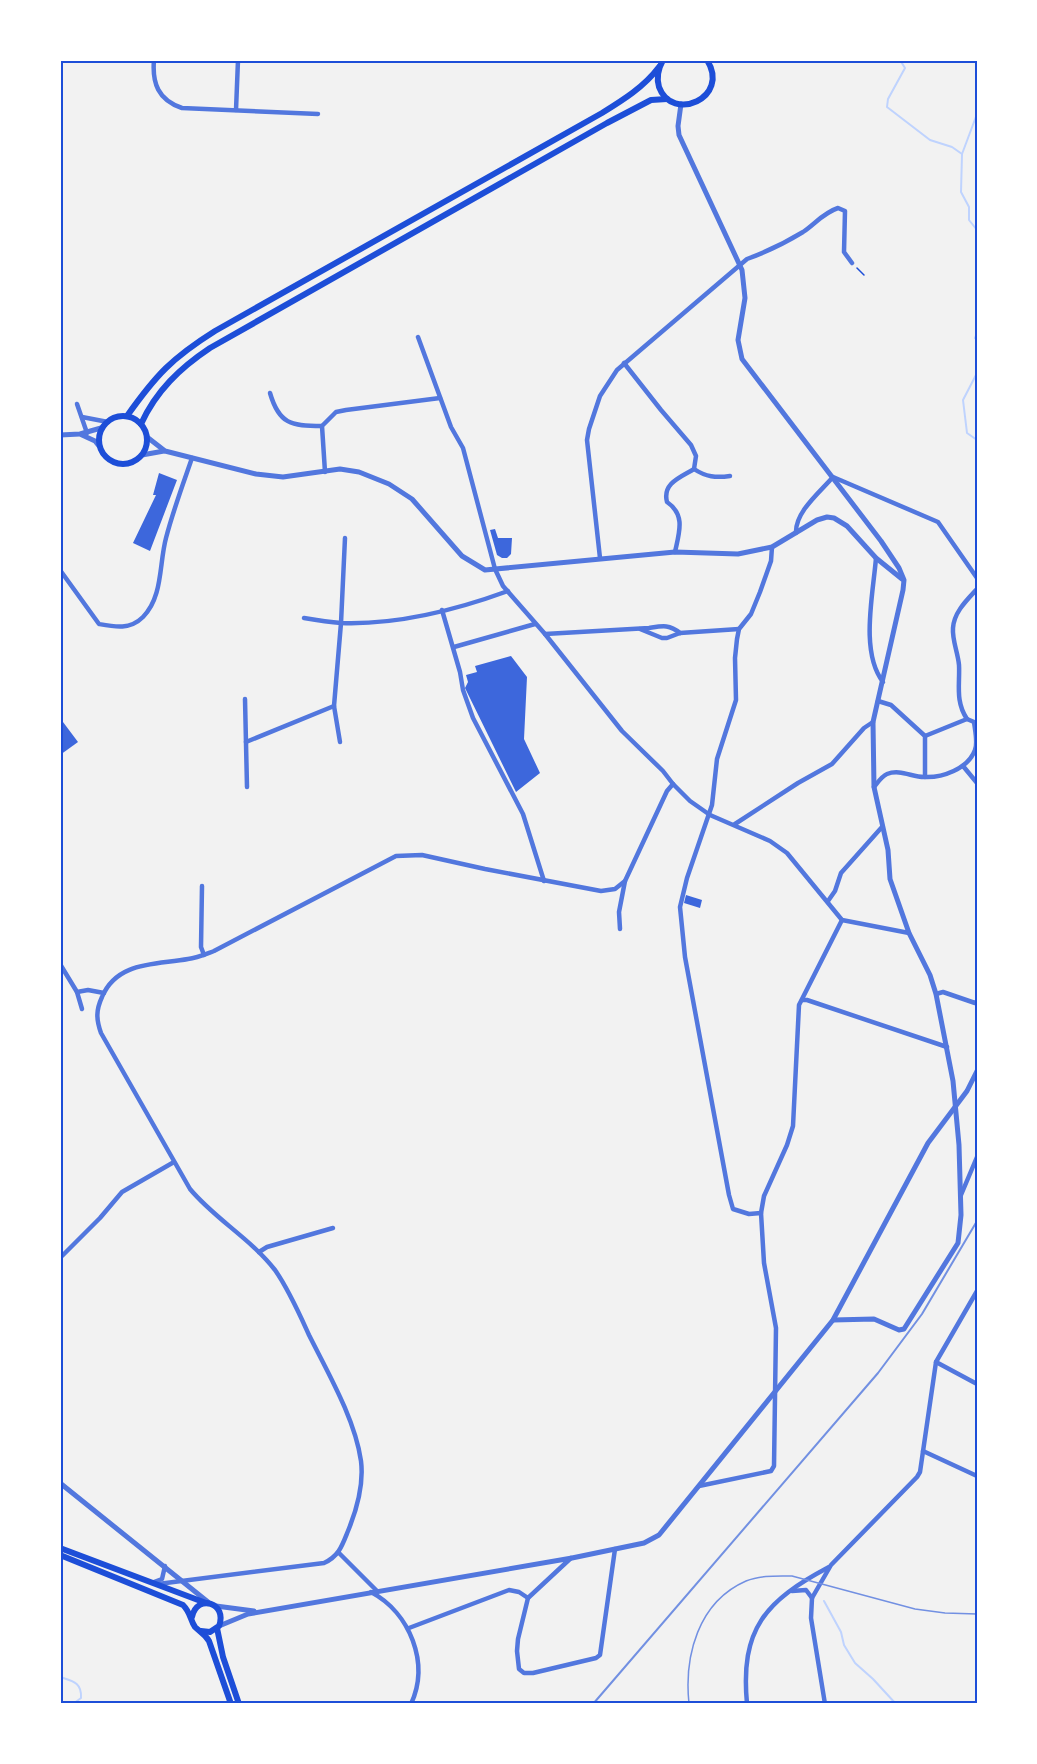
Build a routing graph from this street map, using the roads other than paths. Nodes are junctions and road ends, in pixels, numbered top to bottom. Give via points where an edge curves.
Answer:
1 (154, 60) edge
2 (238, 60) edge
3 (663, 60) edge
4 (706, 60) edge
5 (659, 67) junction
6 (667, 99) junction
7 (681, 104) junction
8 (236, 110) junction
9 (318, 114) dead end
10 (852, 263) road end
11 (739, 265) junction
12 (418, 337) dead end
13 (624, 363) junction
14 (270, 393) dead end
15 (440, 398) junction
16 (76, 404) dead end
17 (128, 416) junction
18 (82, 417) junction
19 (108, 422) junction
20 (141, 424) junction
21 (322, 426) junction
22 (101, 428) junction
23 (87, 433) junction
24 (61, 434) edge
25 (80, 434) junction
26 (147, 437) junction
27 (99, 446) junction
28 (165, 450) junction
29 (142, 455) junction
30 (192, 458) junction
31 (694, 469) junction
32 (325, 472) junction
33 (730, 476) dead end
34 (833, 477) junction
35 (796, 533) junction
36 (345, 538) dead end
37 (772, 547) junction
38 (675, 552) junction
39 (600, 558) junction
40 (876, 558) junction
41 (495, 569) junction
42 (60, 570) edge
43 (977, 578) edge
44 (904, 579) junction
45 (977, 589) edge
46 (508, 591) junction
47 (442, 610) junction
48 (304, 618) dead end
49 (341, 623) junction
50 (535, 624) junction
51 (639, 628) junction
52 (740, 629) junction
53 (680, 633) junction
54 (545, 634) junction
55 (454, 647) junction
56 (883, 682) junction
57 (245, 699) dead end
58 (878, 701) junction
59 (334, 706) junction
60 (967, 719) junction
61 (873, 722) junction
62 (925, 736) junction
63 (246, 741) junction
64 (340, 742) dead end
65 (963, 766) junction
66 (924, 777) junction
67 (977, 783) edge
68 (672, 784) junction
69 (247, 787) dead end
70 (874, 787) junction
71 (710, 814) junction
72 (735, 824) junction
73 (882, 827) junction
74 (544, 881) junction
75 (625, 882) junction
76 (202, 886) dead end
77 (828, 901) junction
78 (842, 920) junction
79 (620, 929) dead end
80 (909, 933) junction
81 (204, 955) junction
82 (60, 964) edge
83 (77, 992) junction
84 (104, 993) junction
85 (936, 994) junction
86 (802, 1000) junction
87 (976, 1004) edge
88 (82, 1009) dead end
89 (947, 1047) junction
90 (977, 1071) edge
91 (956, 1105) junction
92 (977, 1157) edge
93 (174, 1162) junction
94 (960, 1198) junction
95 (761, 1213) junction
96 (333, 1228) dead end
97 (259, 1252) junction
98 (62, 1256) dead end
99 (977, 1291) edge
100 (833, 1320) junction
101 (936, 1362) junction
102 (977, 1384) edge
103 (774, 1392) junction
104 (923, 1451) junction
105 (977, 1476) edge
106 (60, 1483) edge
107 (699, 1486) junction
108 (60, 1548) edge
109 (615, 1549) junction
110 (339, 1553) junction
111 (60, 1555) edge
112 (572, 1558) junction
113 (831, 1565) junction
114 (165, 1566) junction
115 (182, 1580) junction
116 (153, 1583) junction
117 (374, 1591) junction
118 (787, 1593) junction
119 (528, 1598) junction
120 (812, 1598) junction
121 (211, 1604) junction
122 (261, 1612) junction
123 (192, 1618) junction
124 (218, 1627) junction
125 (409, 1628) junction
126 (201, 1631) junction
127 (231, 1704) edge
128 (239, 1704) edge
129 (411, 1704) edge
130 (747, 1704) edge
131 (825, 1704) edge

1 - 8 street via 156,87 174,105
2 - 8 street
3 - 5 main road
4 - 7 main road via 713,76 708,93 693,104
5 - 6 main road via 658,84
5 - 17 main road via 640,88 602,113 186,350 156,377
6 - 7 main road
6 - 20 main road via 651,100 607,123 210,348 168,382
7 - 11 street via 679,135
8 - 9 street
10 - 11 street via 844,252 844,211 838,208 802,233
11 - 13 street
11 - 34 street via 745,298 738,340 742,359
12 - 15 street
13 - 31 street via 692,445 696,456
13 - 39 street via 600,396 587,440
14 - 21 street via 281,417 298,425
15 - 21 street via 336,412
15 - 41 street via 463,448
16 - 18 street
17 - 19 main road
17 - 20 main road
18 - 19 street
18 - 23 street
19 - 22 main road
20 - 26 main road
21 - 32 street
22 - 23 street
22 - 27 main road
23 - 25 street
24 - 25 street
25 - 27 street
26 - 28 street
26 - 29 main road
27 - 29 main road via 114,463 130,463
28 - 29 street
28 - 30 street
30 - 32 street via 270,476
30 - 42 street via 166,536 158,588 144,617 132,626 99,624
31 - 33 street via 712,477
31 - 38 street via 666,489 667,502 680,520
32 - 41 street via 349,469 389,484 412,499 469,562 485,570
34 - 35 street via 800,518
34 - 43 street via 938,522
34 - 44 street
35 - 37 street
35 - 40 street via 817,520 834,518 847,526
36 - 49 street
37 - 38 street via 738,554
37 - 52 street via 760,592
38 - 39 street
39 - 41 street
40 - 44 street
40 - 56 street via 870,651 874,669
41 - 46 street
44 - 56 street
45 - 60 street via 958,610 953,628 959,665 957,693
46 - 47 street
46 - 50 street
47 - 49 street via 402,619
47 - 55 street
48 - 49 street
49 - 59 street
50 - 54 street
50 - 55 street
51 - 53 street via 665,625
51 - 53 street via 662,638
51 - 54 street
52 - 53 street
52 - 71 street via 735,658 736,700 717,759
54 - 68 street via 582,683
55 - 74 street via 473,718 523,814
56 - 58 street
57 - 63 street
58 - 61 street
58 - 62 street via 891,705
59 - 63 street
59 - 64 street
60 - 62 street
60 - 65 street via 974,722 976,749
61 - 70 street
61 - 72 street via 832,764
62 - 66 street
63 - 69 street
65 - 66 street
65 - 67 street
66 - 70 street via 889,773
68 - 71 street
68 - 75 street
70 - 73 street
71 - 72 street
71 - 95 street via 680,907 682,936 729,1195 733,1209
72 - 77 street via 787,853
73 - 77 street via 841,873
73 - 80 street via 890,879
74 - 75 street via 602,891
74 - 81 street via 422,855 396,856
75 - 79 street
76 - 81 street
77 - 78 street
78 - 80 street
78 - 86 street
80 - 85 street
81 - 84 street via 128,970 113,980
82 - 83 street
83 - 84 street
83 - 88 street
84 - 93 street via 97,1020 101,1033
85 - 87 street via 943,992
85 - 89 street
86 - 89 street
86 - 95 street via 793,1126 764,1196
89 - 91 street
90 - 91 street
91 - 94 street
91 - 100 street via 928,1143
92 - 94 street
93 - 97 street via 203,1205
93 - 98 street via 122,1192
94 - 100 street via 958,1243 904,1329 874,1319
95 - 103 street via 764,1263 776,1328
96 - 97 street
97 - 110 street via 285,1287 356,1440 361,1486 356,1511
99 - 101 street
100 - 103 street
101 - 102 street
101 - 104 street
103 - 107 street
103 - 107 street via 771,1471
104 - 105 street
104 - 113 street via 914,1482
106 - 114 street
107 - 109 street via 659,1534 644,1543
108 - 116 main road
109 - 112 street
109 - 119 street via 602,1650 596,1659 528,1674 519,1669 518,1639
110 - 115 street via 324,1563
110 - 117 street
111 - 123 main road via 176,1602
112 - 117 street
112 - 119 street
113 - 118 street
113 - 120 street
114 - 115 street
114 - 116 street via 162,1579
115 - 116 street
115 - 121 street
116 - 121 main road
117 - 122 street
117 - 125 street
118 - 120 street via 806,1590
118 - 130 street via 766,1612 752,1637 746,1662
119 - 125 street via 509,1590
120 - 131 street via 811,1618
121 - 122 street
121 - 123 main road via 196,1608
121 - 124 main road via 221,1617
122 - 124 street
123 - 126 main road
124 - 126 main road via 210,1632
124 - 128 main road via 223,1658
125 - 129 street via 419,1668 418,1687
126 - 127 main road via 209,1641

